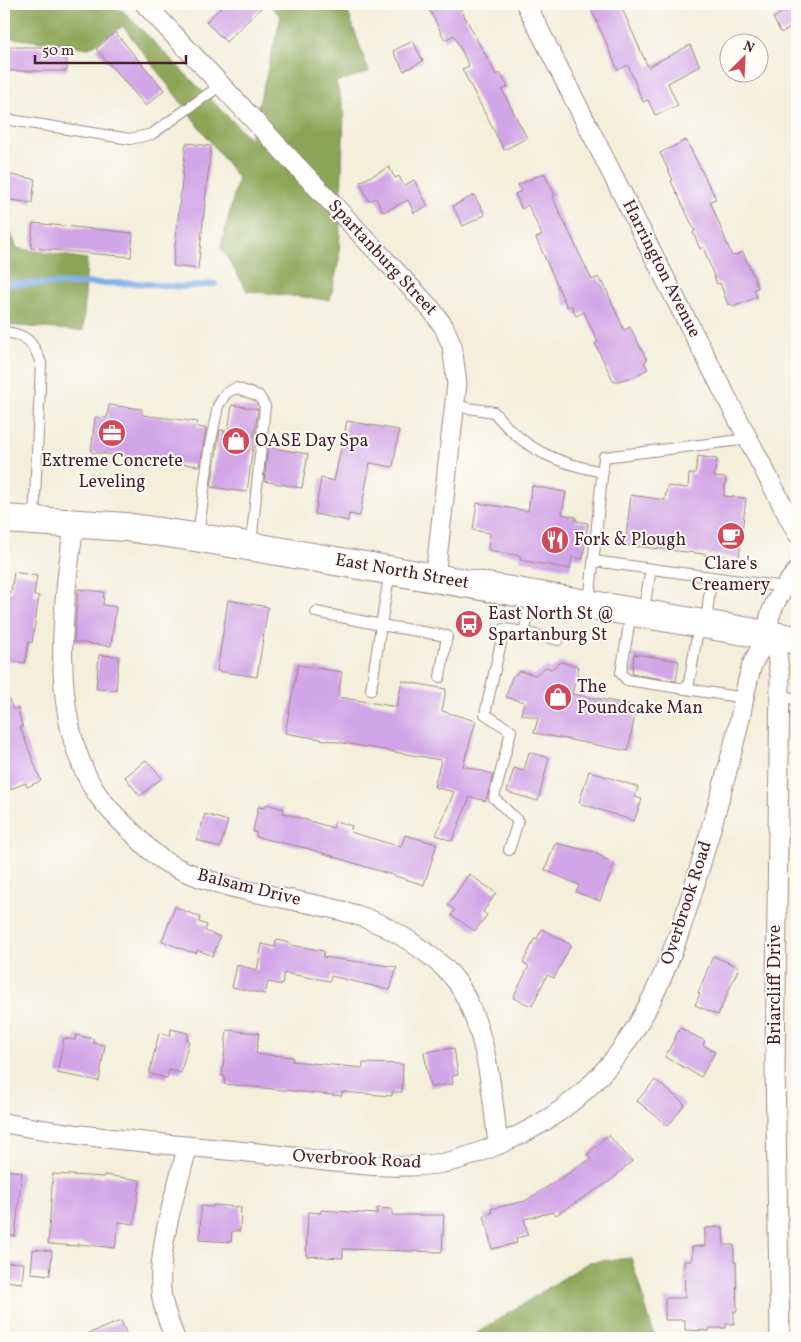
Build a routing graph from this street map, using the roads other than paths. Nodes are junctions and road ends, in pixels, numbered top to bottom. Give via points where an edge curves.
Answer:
1 (145, 4) edge
2 (526, 4) edge
3 (221, 85) junction
4 (4, 119) edge
5 (4, 332) edge
6 (455, 406) junction
7 (748, 439) junction
8 (603, 472) junction
9 (4, 519) edge
10 (34, 521) junction
11 (74, 524) junction
12 (797, 534) edge
13 (198, 538) junction
14 (250, 547) junction
15 (594, 561) junction
16 (651, 569) junction
17 (391, 570) junction
18 (797, 571) edge
19 (435, 577) junction
20 (711, 578) junction
21 (784, 587) junction
22 (533, 594) junction
23 (589, 604) junction
24 (316, 612) dead end
25 (637, 613) junction
26 (702, 624) junction
27 (381, 625) junction
28 (524, 632) junction
29 (766, 635) junction
30 (558, 640) dead end
31 (797, 640) edge
32 (440, 677) dead end
33 (688, 689) junction
34 (371, 690) dead end
35 (780, 692) junction
36 (745, 698) junction
37 (797, 701) edge
38 (510, 850) dead end
39 (4, 1123) edge
40 (498, 1145) junction
41 (188, 1146) junction
42 (175, 1338) edge
43 (780, 1338) edge

1 - 3 street, Spartanburg Street
2 - 7 street, Harrington Avenue
3 - 4 lane via 152,134 130,139
3 - 6 street, Spartanburg Street via 431,309 452,346 458,384
5 - 10 lane via 18,333 34,345 41,363
6 - 8 lane via 494,412 508,431 536,450 568,465
6 - 19 street, Spartanburg Street
7 - 8 lane via 604,457
7 - 12 street, Harrington Avenue
8 - 15 lane
9 - 10 main road, East North Street
10 - 11 main road, East North Street
11 - 13 main road, East North Street via 126,527
11 - 40 street, Balsam Drive via 61,648 72,732 91,784 112,813 170,865 232,888 346,910 370,918 402,935 434,960 456,980 470,1007 490,1080
13 - 14 main road, East North Street
13 - 14 lane via 218,406 226,393 236,388 258,396 265,406
14 - 17 main road, East North Street
15 - 16 lane
15 - 23 lane
16 - 20 lane
16 - 25 lane
17 - 19 main road, East North Street
17 - 27 lane
18 - 21 street, Overbrook Road
19 - 22 main road, East North Street
20 - 21 lane
20 - 26 lane
21 - 29 street, Overbrook Road via 771,613
22 - 23 main road, East North Street
22 - 28 lane
23 - 25 main road, East North Street
24 - 27 lane
25 - 26 main road, East North Street
25 - 33 lane via 620,673 627,680
26 - 29 main road, East North Street
26 - 33 lane
27 - 32 lane via 447,636
27 - 34 lane
28 - 30 lane
28 - 38 lane via 504,628 485,714 511,731 494,798 518,821
29 - 31 main road, East North Street
29 - 35 street, Briarcliff Drive via 777,655
29 - 36 street, Overbrook Road via 753,664
33 - 36 lane
35 - 37 lane
35 - 43 street, Briarcliff Drive via 775,1067
36 - 40 street, Overbrook Road via 725,783 673,955 646,1011 605,1072 574,1102 535,1129
39 - 41 street, Overbrook Road via 50,1132
40 - 41 street, Overbrook Road via 445,1163 416,1166 360,1164
41 - 42 street via 161,1269 161,1292

